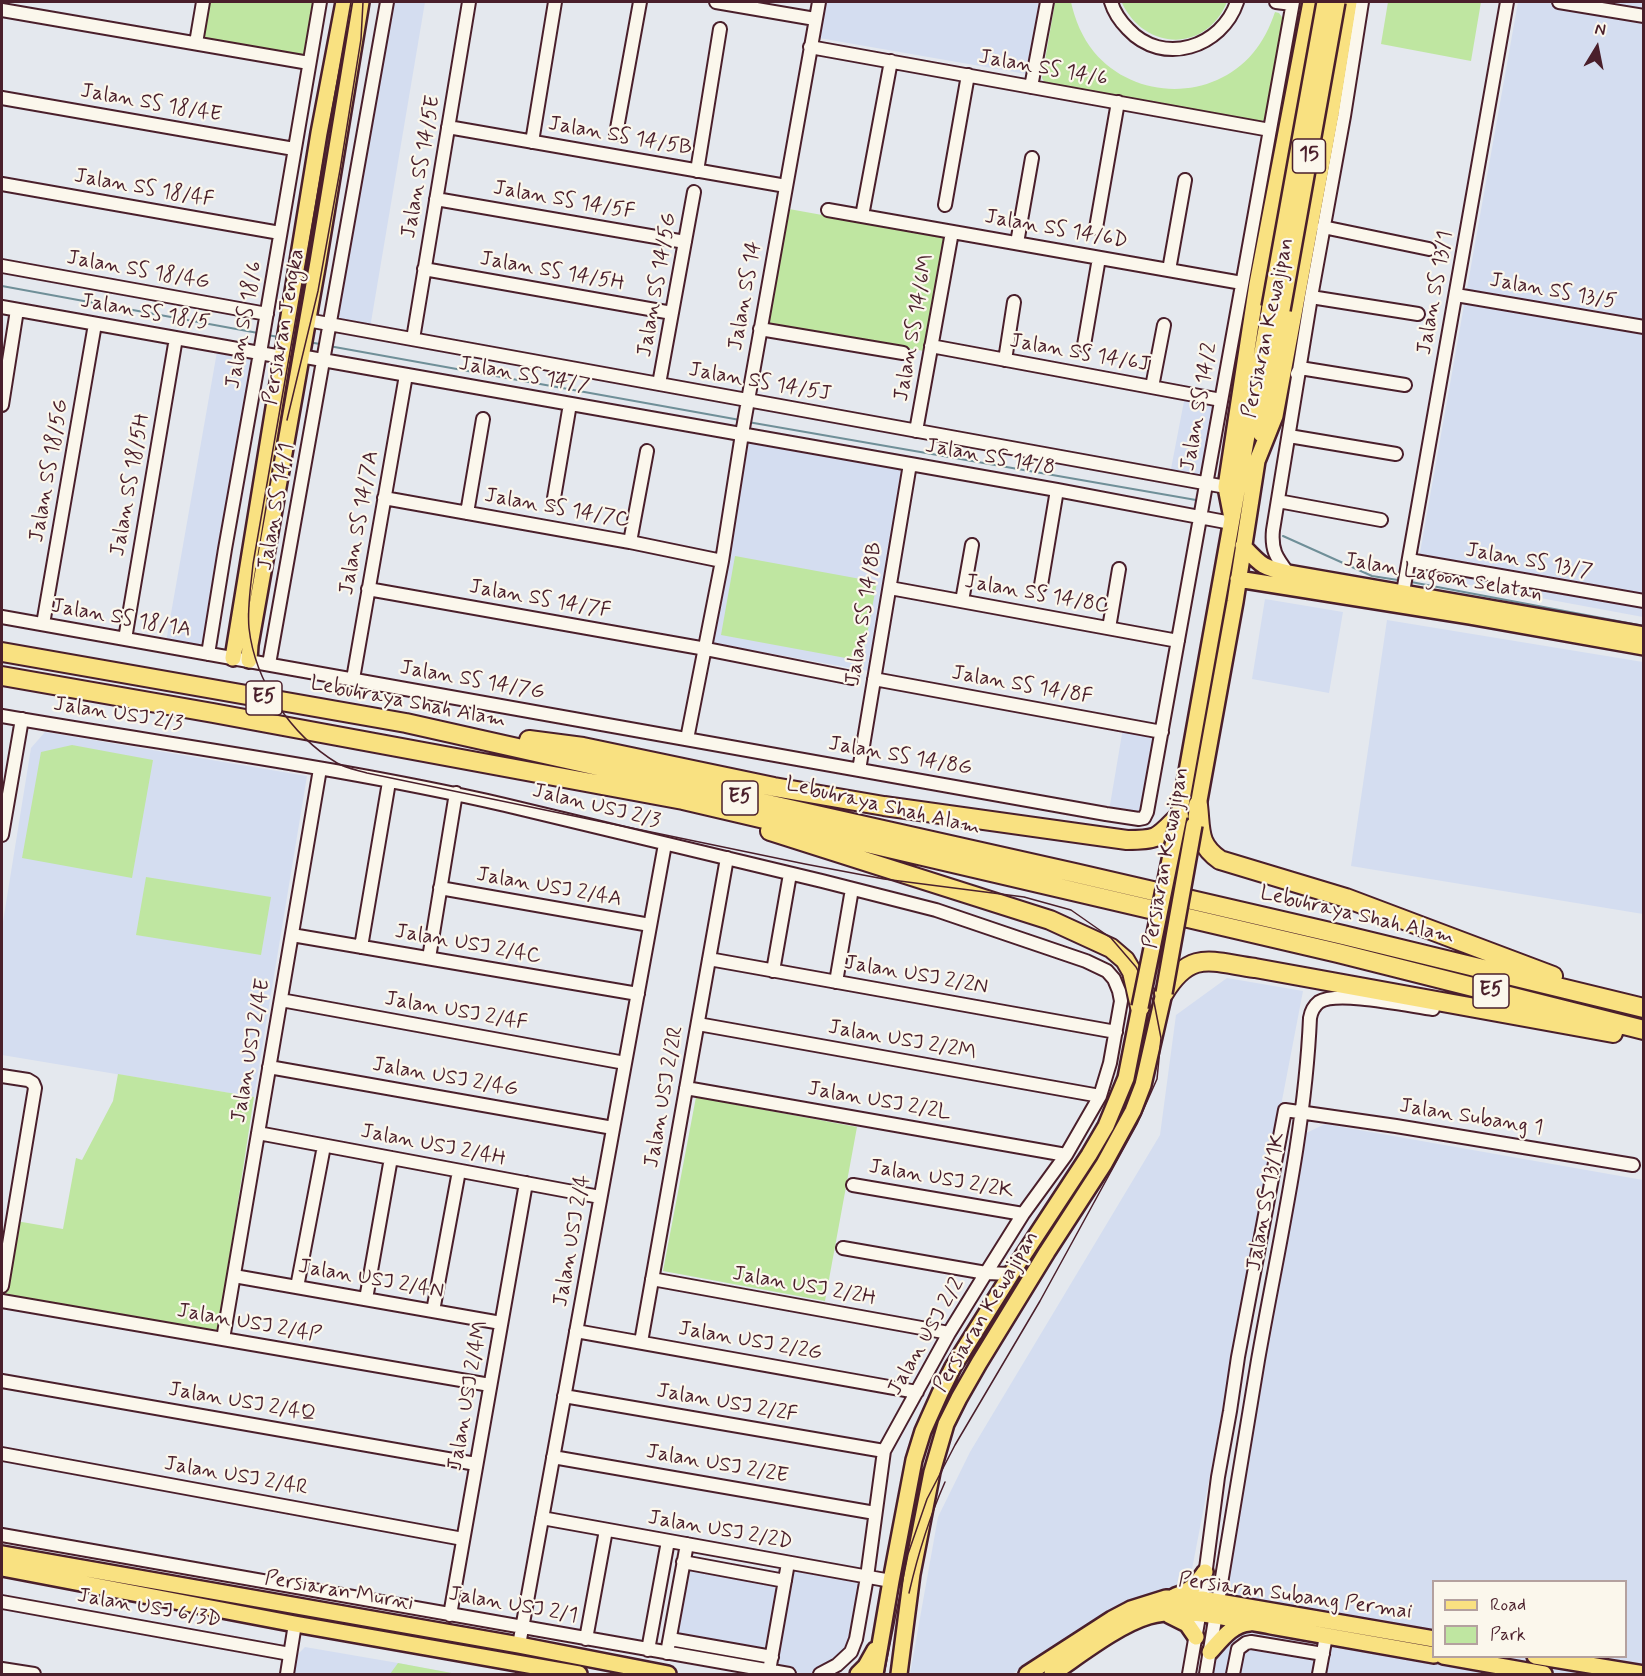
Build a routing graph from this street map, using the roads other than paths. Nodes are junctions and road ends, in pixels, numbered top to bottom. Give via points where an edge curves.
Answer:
1 (203, 2) edge
2 (320, 2) edge
3 (344, 2) edge
4 (362, 2) edge
5 (387, 2) edge
6 (469, 2) edge
7 (555, 2) edge
8 (640, 2) edge
9 (722, 2) edge
10 (819, 2) edge
11 (1047, 2) edge
12 (1111, 2) edge
13 (1237, 2) edge
14 (1276, 2) edge
15 (1311, 2) edge
16 (1325, 2) edge
17 (1337, 2) edge
18 (1349, 2) edge
19 (1362, 2) edge
20 (1506, 2) edge
21 (1559, 2) edge
22 (1292, 3) edge
23 (2, 10) edge
24 (1644, 16) edge
25 (815, 19) junction
26 (1306, 27) junction
27 (720, 29) dead end
28 (196, 43) junction
29 (810, 47) junction
30 (891, 62) junction
31 (309, 63) junction
32 (1338, 70) junction
33 (968, 75) junction
34 (1031, 87) junction
35 (2, 98) edge
36 (1118, 102) junction
37 (448, 127) junction
38 (1270, 130) junction
39 (616, 134) dead end
40 (532, 142) junction
41 (294, 149) junction
42 (1032, 158) dead end
43 (698, 171) junction
44 (1185, 180) dead end
45 (2, 184) edge
46 (786, 186) junction
47 (694, 192) dead end
48 (436, 200) junction
49 (945, 205) dead end
50 (828, 210) dead end
51 (862, 216) junction
52 (1323, 227) junction
53 (1096, 228) dead end
54 (952, 232) junction
55 (280, 233) junction
56 (685, 242) junction
57 (1017, 243) junction
58 (1429, 249) dead end
59 (1099, 258) junction
60 (2, 266) edge
61 (424, 269) junction
62 (1169, 270) junction
63 (1242, 283) junction
64 (1456, 295) junction
65 (1311, 297) junction
66 (1014, 302) dead end
67 (2, 307) edge
68 (1276, 308) junction
69 (17, 309) junction
70 (672, 313) junction
71 (267, 314) junction
72 (1418, 314) dead end
73 (307, 320) junction
74 (95, 324) junction
75 (329, 324) junction
76 (1164, 325) dead end
77 (1644, 327) edge
78 (760, 329) junction
79 (176, 338) junction
80 (412, 339) junction
81 (1084, 345) dead end
82 (302, 346) junction
83 (931, 346) junction
84 (325, 350) junction
85 (260, 353) junction
86 (903, 353) dead end
87 (282, 357) junction
88 (1005, 360) junction
89 (1300, 368) junction
90 (406, 375) junction
91 (659, 384) junction
92 (1405, 385) dead end
93 (1152, 387) junction
94 (748, 400) junction
95 (1221, 400) junction
96 (570, 404) junction
97 (2, 405) edge
98 (1275, 416) junction
99 (483, 419) dead end
100 (743, 426) junction
101 (916, 431) junction
102 (1289, 436) junction
103 (647, 451) dead end
104 (1396, 454) dead end
105 (1257, 461) junction
106 (910, 464) junction
107 (1206, 483) junction
108 (1226, 487) junction
109 (1057, 490) junction
110 (384, 498) junction
111 (554, 498) dead end
112 (1278, 501) junction
113 (467, 513) junction
114 (1200, 516) junction
115 (1232, 520) junction
116 (1381, 520) dead end
117 (630, 542) junction
118 (972, 544) dead end
119 (1243, 546) junction
120 (1408, 560) junction
121 (722, 561) junction
122 (1119, 569) dead end
123 (1288, 573) junction
124 (1238, 579) junction
125 (1041, 585) dead end
126 (890, 588) junction
127 (369, 589) junction
128 (1402, 592) junction
129 (962, 601) junction
130 (1644, 601) edge
131 (2, 617) edge
132 (44, 624) junction
133 (1110, 628) junction
134 (1644, 635) edge
135 (125, 639) junction
136 (1178, 641) junction
137 (243, 643) junction
138 (2, 646) edge
139 (1644, 647) edge
140 (706, 649) junction
141 (2, 652) edge
142 (208, 654) junction
143 (233, 658) junction
144 (249, 660) junction
145 (269, 664) junction
146 (123, 674) junction
147 (2, 676) edge
148 (852, 678) dead end
149 (353, 679) junction
150 (874, 679) junction
151 (2, 684) edge
152 (116, 697) junction
153 (2, 716) edge
154 (22, 719) junction
155 (406, 723) junction
156 (1162, 732) junction
157 (687, 739) junction
158 (320, 769) junction
159 (859, 770) junction
160 (389, 782) junction
161 (456, 794) junction
162 (5, 795) edge
163 (683, 800) junction
164 (1198, 805) junction
165 (1106, 814) joint
166 (1187, 820) junction
167 (2, 836) edge
168 (665, 844) junction
169 (727, 858) junction
170 (790, 874) junction
171 (440, 888) junction
172 (852, 889) junction
173 (650, 925) junction
174 (292, 935) junction
175 (361, 946) junction
176 (429, 958) junction
177 (709, 959) junction
178 (774, 970) junction
179 (836, 982) junction
180 (1164, 993) junction
181 (638, 994) junction
182 (281, 1000) junction
183 (1644, 1006) edge
184 (1140, 1007) junction
185 (1512, 1016) junction
186 (698, 1024) junction
187 (1644, 1029) edge
188 (1116, 1032) junction
189 (1644, 1035) edge
190 (625, 1063) junction
191 (269, 1067) junction
192 (2, 1076) edge
193 (686, 1088) junction
194 (1100, 1096) junction
195 (1285, 1110) joint
196 (1302, 1113) junction
197 (613, 1128) junction
198 (258, 1134) junction
199 (324, 1146) junction
200 (1066, 1155) junction
201 (391, 1158) junction
202 (1633, 1165) dead end
203 (459, 1171) junction
204 (526, 1183) junction
205 (853, 1185) dead end
206 (600, 1197) junction
207 (1023, 1214) junction
208 (1265, 1221) junction
209 (1284, 1224) junction
210 (843, 1248) dead end
211 (986, 1273) junction
212 (1011, 1274) junction
213 (234, 1276) junction
214 (652, 1279) junction
215 (2, 1286) edge
216 (297, 1287) junction
217 (366, 1299) junction
218 (2, 1301) edge
219 (432, 1311) junction
220 (501, 1323) junction
221 (576, 1331) junction
222 (950, 1333) junction
223 (223, 1339) junction
224 (641, 1342) junction
225 (2, 1381) edge
226 (490, 1385) junction
227 (917, 1392) junction
228 (564, 1396) junction
229 (884, 1451) junction
230 (2, 1454) edge
231 (553, 1456) junction
232 (476, 1464) junction
233 (874, 1513) junction
234 (542, 1518) junction
235 (606, 1530) junction
236 (2, 1535) edge
237 (463, 1539) junction
238 (668, 1541) junction
239 (687, 1544) junction
240 (2, 1554) edge
241 (683, 1563) junction
242 (788, 1563) junction
243 (6, 1570) edge
244 (1205, 1572) junction
245 (867, 1577) junction
246 (785, 1581) junction
247 (891, 1581) junction
248 (2, 1602) edge
249 (1165, 1606) junction
250 (1201, 1607) junction
251 (1217, 1610) junction
252 (450, 1615) junction
253 (1253, 1623) junction
254 (295, 1624) junction
255 (522, 1627) junction
256 (1196, 1636) junction
257 (1326, 1636) junction
258 (882, 1637) junction
259 (669, 1638) junction
260 (586, 1639) junction
261 (1432, 1639) edge
262 (519, 1645) junction
263 (648, 1650) junction
264 (1210, 1652) junction
265 (667, 1653) junction
266 (290, 1654) junction
267 (1323, 1654) junction
268 (1432, 1655) edge
269 (772, 1657) junction
270 (1454, 1658) edge
271 (1547, 1658) edge
272 (714, 1662) junction
273 (2, 1669) edge
274 (550, 1669) junction
275 (901, 1670) edge
276 (769, 1671) junction
277 (34, 1674) edge
278 (287, 1674) edge
279 (579, 1674) edge
280 (668, 1674) edge
281 (711, 1674) edge
282 (789, 1674) edge
283 (820, 1674) edge
284 (858, 1674) edge
285 (875, 1674) edge
286 (1027, 1674) edge
287 (1052, 1674) edge
288 (1189, 1674) edge
289 (1206, 1674) edge
290 (1233, 1674) edge
291 (1319, 1674) edge
292 (1544, 1674) edge
293 (1644, 1674) edge

1 - 28 street
2 - 31 street, Jalan SS 18/6
3 - 87 main road, Persiaran Jengka
4 - 73 main road, Persiaran Jengka
5 - 75 street, Jalan SS 14/1
6 - 37 street, Jalan SS 14/5E
7 - 40 street
8 - 39 street
9 - 25 street
10 - 25 street, Jalan SS 14
11 - 34 street
12 - 13 street via 1132,34 1163,48 1180,49 1212,37 1234,12
14 - 22 street
15 - 26 main road, Persiaran Kewajipan
16 - 68 main road, 15, bridge
17 - 68 main road, 15, bridge
18 - 32 main road, Persiaran Kewajipan
19 - 52 street
20 - 64 street, Jalan SS 13/1
21 - 24 street
22 - 38 street, Jalan SS 14/2
23 - 28 street
25 - 29 street, Jalan SS 14
26 - 32 main road via 1317,17 1327,16 1336,22
26 - 108 main road, Persiaran Kewajipan via 1257,284
27 - 43 street
28 - 31 street
29 - 30 street, Jalan SS 14/6
29 - 46 street, Jalan SS 14
30 - 33 street, Jalan SS 14/6
30 - 51 street
31 - 41 street, Jalan SS 18/6
32 - 98 main road, Persiaran Kewajipan
33 - 34 street, Jalan SS 14/6
33 - 49 street
34 - 36 street, Jalan SS 14/6
35 - 41 street, Jalan SS 18/4E
36 - 38 street, Jalan SS 14/6
36 - 53 street
37 - 40 street, Jalan SS 14/5B
37 - 48 street, Jalan SS 14/5E
38 - 63 street, Jalan SS 14/2
40 - 43 street, Jalan SS 14/5B
41 - 55 street, Jalan SS 18/6
42 - 57 street
43 - 46 street, Jalan SS 14/5B
44 - 62 street
45 - 55 street, Jalan SS 18/4F
46 - 78 street, Jalan SS 14
47 - 56 street, Jalan SS 14/5G
48 - 56 street, Jalan SS 14/5F
48 - 61 street, Jalan SS 14/5E
50 - 51 street, Jalan SS 14/6D
51 - 54 street, Jalan SS 14/6D
52 - 58 street
52 - 65 street
54 - 57 street, Jalan SS 14/6D
54 - 83 street, Jalan SS 14/6M
55 - 71 street, Jalan SS 18/6
56 - 70 street, Jalan SS 14/5G
57 - 59 street, Jalan SS 14/6D
59 - 62 street, Jalan SS 14/6D
59 - 81 street
60 - 71 street, Jalan SS 18/4G
61 - 70 street, Jalan SS 14/5H
61 - 80 street, Jalan SS 14/5E
62 - 63 street, Jalan SS 14/6D
63 - 95 street, Jalan SS 14/2
64 - 77 street, Jalan SS 13/5
64 - 120 street, Jalan SS 13/1
65 - 72 street
65 - 89 street
66 - 88 street
67 - 69 street, Jalan SS 18/5
68 - 105 main road
68 - 115 main road
69 - 74 street, Jalan SS 18/5
69 - 97 street
70 - 91 street, Jalan SS 14/5G
71 - 85 street, Jalan SS 18/6
73 - 75 street, Jalan SS 14/5J
73 - 82 main road, Persiaran Jengka
74 - 79 street, Jalan SS 18/5
74 - 132 street, Jalan SS 18/5G
75 - 80 street, Jalan SS 14/5J
75 - 84 street, Jalan SS 14/1
76 - 93 street
78 - 86 street
78 - 94 street, Jalan SS 14
79 - 85 street, Jalan SS 18/5
79 - 135 street, Jalan SS 18/5H
80 - 91 street, Jalan SS 14/5J
82 - 84 street, Jalan SS 14/7
82 - 137 main road, Persiaran Jengka
83 - 88 street, Jalan SS 14/6J
83 - 101 street, Jalan SS 14/6M
84 - 90 street, Jalan SS 14/7
84 - 145 street, Jalan SS 14/1
85 - 87 street, Jalan SS 18/5
85 - 142 street, Jalan SS 18/6
87 - 137 main road, Persiaran Jengka
88 - 93 street, Jalan SS 14/6J
89 - 92 street
89 - 98 street
89 - 102 street
90 - 96 street, Jalan SS 14/7
90 - 110 street, Jalan SS 14/7A
91 - 94 street, Jalan SS 14/5J
93 - 95 street, Jalan SS 14/6J
94 - 100 street, Jalan SS 14
94 - 101 street, Jalan SS 14/5J
95 - 107 street, Jalan SS 14/2
96 - 100 street, Jalan SS 14/7
96 - 111 street
98 - 105 main road, Persiaran Kewajipan
99 - 113 street
100 - 106 street, Jalan SS 14/8
100 - 121 street, Jalan SS 14
101 - 107 street, Jalan SS 14/5J
102 - 104 street
102 - 112 street
103 - 117 street
105 - 119 main road, Persiaran Kewajipan
106 - 109 street, Jalan SS 14/8
106 - 126 street, Jalan SS 14/8B
107 - 108 street, Jalan SS 14/5J
107 - 114 street, Jalan SS 14/2
108 - 115 main road, Persiaran Kewajipan
109 - 114 street, Jalan SS 14/8
109 - 125 street
110 - 113 street, Jalan SS 14/7C
110 - 127 street, Jalan SS 14/7A
112 - 116 street
112 - 123 street via 1273,549
113 - 117 street, Jalan SS 14/7C
114 - 115 street, Jalan SS 14/8
114 - 136 street, Jalan SS 14/2
115 - 166 main road, Persiaran Kewajipan
117 - 121 street, Jalan SS 14/7C
118 - 129 street
119 - 123 main road, Jalan Lagoon Selatan via 1266,568
119 - 124 main road, Persiaran Kewajipan
120 - 128 street, Jalan SS 13/1
120 - 130 street, Jalan SS 13/7
121 - 140 street, Jalan SS 14
122 - 133 street
123 - 128 main road, Jalan Lagoon Selatan
124 - 139 main road, Jalan Lagoon Selatan
124 - 164 main road, Persiaran Kewajipan
126 - 129 street, Jalan SS 14/8C
126 - 150 street, Jalan SS 14/8B
127 - 140 street, Jalan SS 14/7F
127 - 149 street, Jalan SS 14/7A
128 - 134 main road, Jalan Lagoon Selatan
129 - 133 street, Jalan SS 14/8C
131 - 132 street, Jalan SS 18/1A
132 - 135 street, Jalan SS 18/1A
133 - 136 street, Jalan SS 14/8C
135 - 142 street, Jalan SS 18/1A
136 - 156 street, Jalan SS 14/2
137 - 143 main road, Persiaran Jengka
137 - 144 main road, Persiaran Jengka
138 - 146 highway
140 - 148 street, Jalan SS 14/7F
140 - 157 street, Jalan SS 14
141 - 146 highway, Lebuhraya Shah Alam / E5
142 - 143 street, Jalan SS 18/1A
143 - 144 street
144 - 145 street, Jalan SS 14/7G
145 - 149 street, Jalan SS 14/7G
146 - 155 highway, Lebuhraya Shah Alam / E5
147 - 152 highway, Lebuhraya Shah Alam / E5
149 - 157 street, Jalan SS 14/7G
150 - 156 street, Jalan SS 14/8F
150 - 159 street, Jalan SS 14/8B
151 - 152 highway
152 - 163 highway, Lebuhraya Shah Alam / E5
153 - 154 street, Jalan USJ 2/3
154 - 158 street, Jalan USJ 2/3
154 - 162 street
155 - 166 highway via 583,747 885,807 1127,840 1150,840
155 - 183 highway, Lebuhraya Shah Alam / E5
156 - 165 street, Jalan SS 14/2 via 1144,818
157 - 159 street, Jalan SS 14/8G
158 - 160 street, Jalan USJ 2/3
158 - 174 street, Jalan USJ 2/4E
159 - 165 street, Jalan SS 14/8G
160 - 161 street, Jalan USJ 2/3
160 - 175 street
161 - 168 street, Jalan USJ 2/3
161 - 171 street
162 - 167 street
163 - 184 highway via 1050,920 1112,948 1132,972
163 - 187 highway, Lebuhraya Shah Alam / E5
164 - 166 main road, Persiaran Kewajipan
164 - 183 highway via 1203,842 1220,860 1346,898
166 - 180 main road, Persiaran Kewajipan, bridge
166 - 184 main road, Persiaran Kewajipan, bridge
168 - 169 street, Jalan USJ 2/3
168 - 173 street, Jalan USJ 2/4
169 - 170 street, Jalan USJ 2/3
169 - 177 street, Jalan USJ 2/2R
170 - 172 street, Jalan USJ 2/3
170 - 178 street
171 - 173 street, Jalan USJ 2/4A
171 - 176 street
172 - 179 street
172 - 188 street, Jalan USJ 2/3 via 936,910 1107,971 1121,1001
173 - 181 street, Jalan USJ 2/4
174 - 175 street, Jalan USJ 2/4C
174 - 182 street, Jalan USJ 2/4E
175 - 176 street, Jalan USJ 2/4C
176 - 181 street, Jalan USJ 2/4C
177 - 178 street, Jalan USJ 2/2N
177 - 186 street, Jalan USJ 2/2R
178 - 179 street, Jalan USJ 2/2N
179 - 188 street, Jalan USJ 2/2N
180 - 185 highway via 1183,968 1207,961
180 - 275 main road, Persiaran Kewajipan via 1134,1111 979,1363 946,1424 914,1563
181 - 190 street, Jalan USJ 2/4
182 - 190 street, Jalan USJ 2/4F
182 - 191 street, Jalan USJ 2/4E
184 - 212 main road, Persiaran Kewajipan via 1126,1078 1106,1126
185 - 189 highway via 1619,1035
185 - 196 street, Jalan SS 13/1K via 1347,998 1319,1002 1310,1018
186 - 193 street, Jalan USJ 2/2R
186 - 194 street, Jalan USJ 2/2M
188 - 194 street, Jalan USJ 2/2
190 - 197 street, Jalan USJ 2/4
191 - 197 street, Jalan USJ 2/4G
191 - 198 street, Jalan USJ 2/4E
192 - 215 street via 28,1080 35,1088
193 - 200 street, Jalan USJ 2/2L
193 - 214 street, Jalan USJ 2/2R
194 - 200 street, Jalan USJ 2/2
195 - 196 street, Jalan Subang 1
195 - 208 street, Jalan SS 13/1K
196 - 202 street, Jalan Subang 1
196 - 209 street, Jalan SS 13/1K
197 - 206 street, Jalan USJ 2/4
198 - 199 street, Jalan USJ 2/4H
198 - 213 street, Jalan USJ 2/4E
199 - 201 street, Jalan USJ 2/4H
199 - 216 street
200 - 207 street, Jalan USJ 2/2
201 - 203 street, Jalan USJ 2/4H
201 - 217 street
203 - 204 street, Jalan USJ 2/4H
203 - 219 street
204 - 206 street, Jalan USJ 2/4H
204 - 220 street, Jalan USJ 2/4M
205 - 207 street, Jalan USJ 2/2K
206 - 221 street, Jalan USJ 2/4
207 - 211 street, Jalan USJ 2/2
208 - 209 street
208 - 244 street, Jalan SS 13/1K via 1238,1357
209 - 251 street, Jalan SS 13/1K
210 - 211 street
211 - 212 street
211 - 222 street, Jalan USJ 2/2
212 - 247 main road, Persiaran Kewajipan via 953,1367 923,1431
213 - 216 street, Jalan USJ 2/4N
213 - 223 street, Jalan USJ 2/4E
214 - 222 street, Jalan USJ 2/2H
214 - 224 street, Jalan USJ 2/2R
216 - 217 street, Jalan USJ 2/4N
217 - 219 street, Jalan USJ 2/4N
218 - 223 street, Jalan USJ 2/4P
219 - 220 street, Jalan USJ 2/4N
220 - 226 street, Jalan USJ 2/4M
221 - 224 street, Jalan USJ 2/2G
221 - 228 street, Jalan USJ 2/4
222 - 227 street, Jalan USJ 2/2
223 - 226 street, Jalan USJ 2/4P
224 - 227 street, Jalan USJ 2/2G
225 - 232 street, Jalan USJ 2/4Q
226 - 232 street, Jalan USJ 2/4M
227 - 229 street, Jalan USJ 2/2
228 - 229 street, Jalan USJ 2/2F
228 - 231 street, Jalan USJ 2/4
229 - 233 street, Jalan USJ 2/2
230 - 237 street, Jalan USJ 2/4R
231 - 233 street, Jalan USJ 2/2E
231 - 234 street, Jalan USJ 2/4
232 - 237 street, Jalan USJ 2/4M
233 - 245 street, Jalan USJ 2/2
234 - 235 street, Jalan USJ 2/2D
234 - 255 street, Jalan USJ 2/4
235 - 238 street, Jalan USJ 2/2D
235 - 260 street
236 - 252 street, Jalan USJ 2/1
237 - 252 street, Jalan USJ 2/4M
238 - 239 street, Jalan USJ 2/2D
238 - 263 street
239 - 241 street
239 - 242 street, Jalan USJ 2/2D
240 - 262 main road, Persiaran Murni
241 - 246 street
241 - 259 street
242 - 245 street, Jalan USJ 2/2D
242 - 246 street
243 - 254 main road, Persiaran Murni
244 - 249 main road via 1196,1586
244 - 250 street, Jalan SS 13/1K
245 - 247 street, Jalan USJ 2/2D
245 - 283 street, Jalan USJ 2/2 via 851,1652
246 - 269 street
247 - 258 main road, Persiaran Kewajipan
248 - 266 street, Jalan USJ 6/3D
249 - 250 main road, Persiaran Subang Permai
249 - 256 main road
249 - 286 main road, Persiaran Subang Permai via 1131,1609
249 - 287 main road, Persiaran Subang Permai via 1125,1626
250 - 251 main road, Persiaran Subang Permai
250 - 256 street, Jalan SS 13/1K
251 - 253 main road, Persiaran Subang Permai
251 - 261 main road, Persiaran Subang Permai
251 - 264 street, Jalan SS 13/1K
252 - 255 street, Jalan USJ 2/1
253 - 257 main road, Persiaran Subang Permai
253 - 264 main road via 1236,1627
254 - 266 street
254 - 274 main road, Persiaran Murni
255 - 260 street, Jalan USJ 2/1
255 - 262 street, Jalan USJ 2/4
256 - 288 street, Jalan SS 13/1K
257 - 267 street
257 - 268 main road, Persiaran Subang Permai
258 - 284 main road
258 - 285 main road, Persiaran Kewajipan
259 - 265 street
259 - 269 street
260 - 263 street, Jalan USJ 2/1
262 - 274 main road via 519,1655
262 - 280 main road, Persiaran Murni
263 - 265 street, Jalan USJ 2/1
264 - 289 street, Jalan SS 13/1K
265 - 272 street, Jalan USJ 2/1
266 - 278 street
267 - 290 street via 1251,1642 1238,1649
267 - 291 street
269 - 276 street
270 - 292 main road
271 - 293 main road
272 - 276 street, Jalan USJ 2/1
272 - 281 street
273 - 277 street
274 - 279 main road, Persiaran Murni
276 - 282 street

